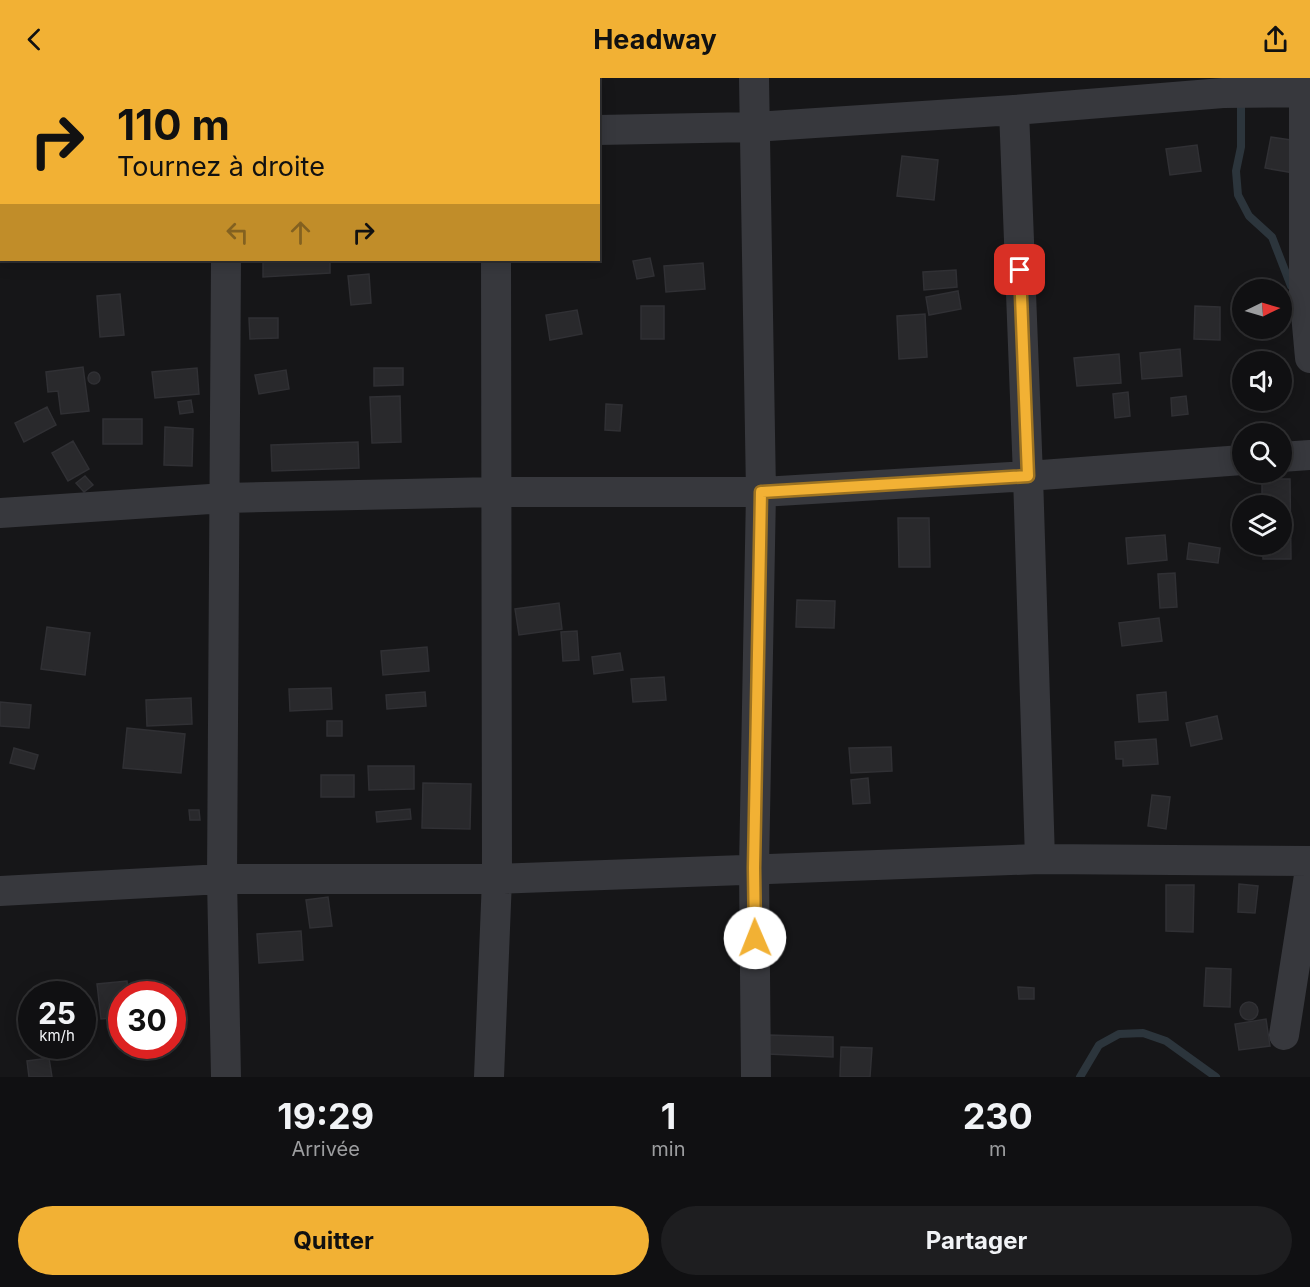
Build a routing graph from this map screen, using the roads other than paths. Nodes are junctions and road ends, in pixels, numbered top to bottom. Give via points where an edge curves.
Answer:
1 (754, 78) edge
2 (1307, 92) edge
3 (1014, 110) junction
4 (754, 127) junction
5 (600, 130) edge
6 (226, 261) edge
7 (496, 261) edge
8 (1310, 358) edge
9 (1310, 455) edge
10 (1292, 456) edge
11 (1232, 461) edge
12 (1028, 476) junction
13 (496, 492) junction
14 (761, 492) junction
15 (225, 498) junction
16 (0, 513) edge
17 (1040, 859) junction
18 (1310, 861) edge
19 (754, 868) junction
20 (1310, 869) edge
21 (222, 879) junction
22 (497, 879) junction
23 (0, 891) edge
24 (1284, 1035) dead end
25 (226, 1077) edge
26 (489, 1077) edge
27 (756, 1077) edge

1 - 4 street
2 - 3 street via 1236,93
2 - 8 street via 1304,292
3 - 4 street
3 - 12 street
4 - 5 street
4 - 14 street
6 - 15 street
7 - 13 street
9 - 10 street
11 - 12 street
12 - 14 street
12 - 17 street
13 - 14 street
13 - 15 street
13 - 22 street
14 - 19 street
15 - 16 street
15 - 21 street
17 - 18 street
17 - 19 street
19 - 22 street
19 - 27 street
20 - 24 street
21 - 22 street
21 - 23 street
21 - 25 street
22 - 26 street

